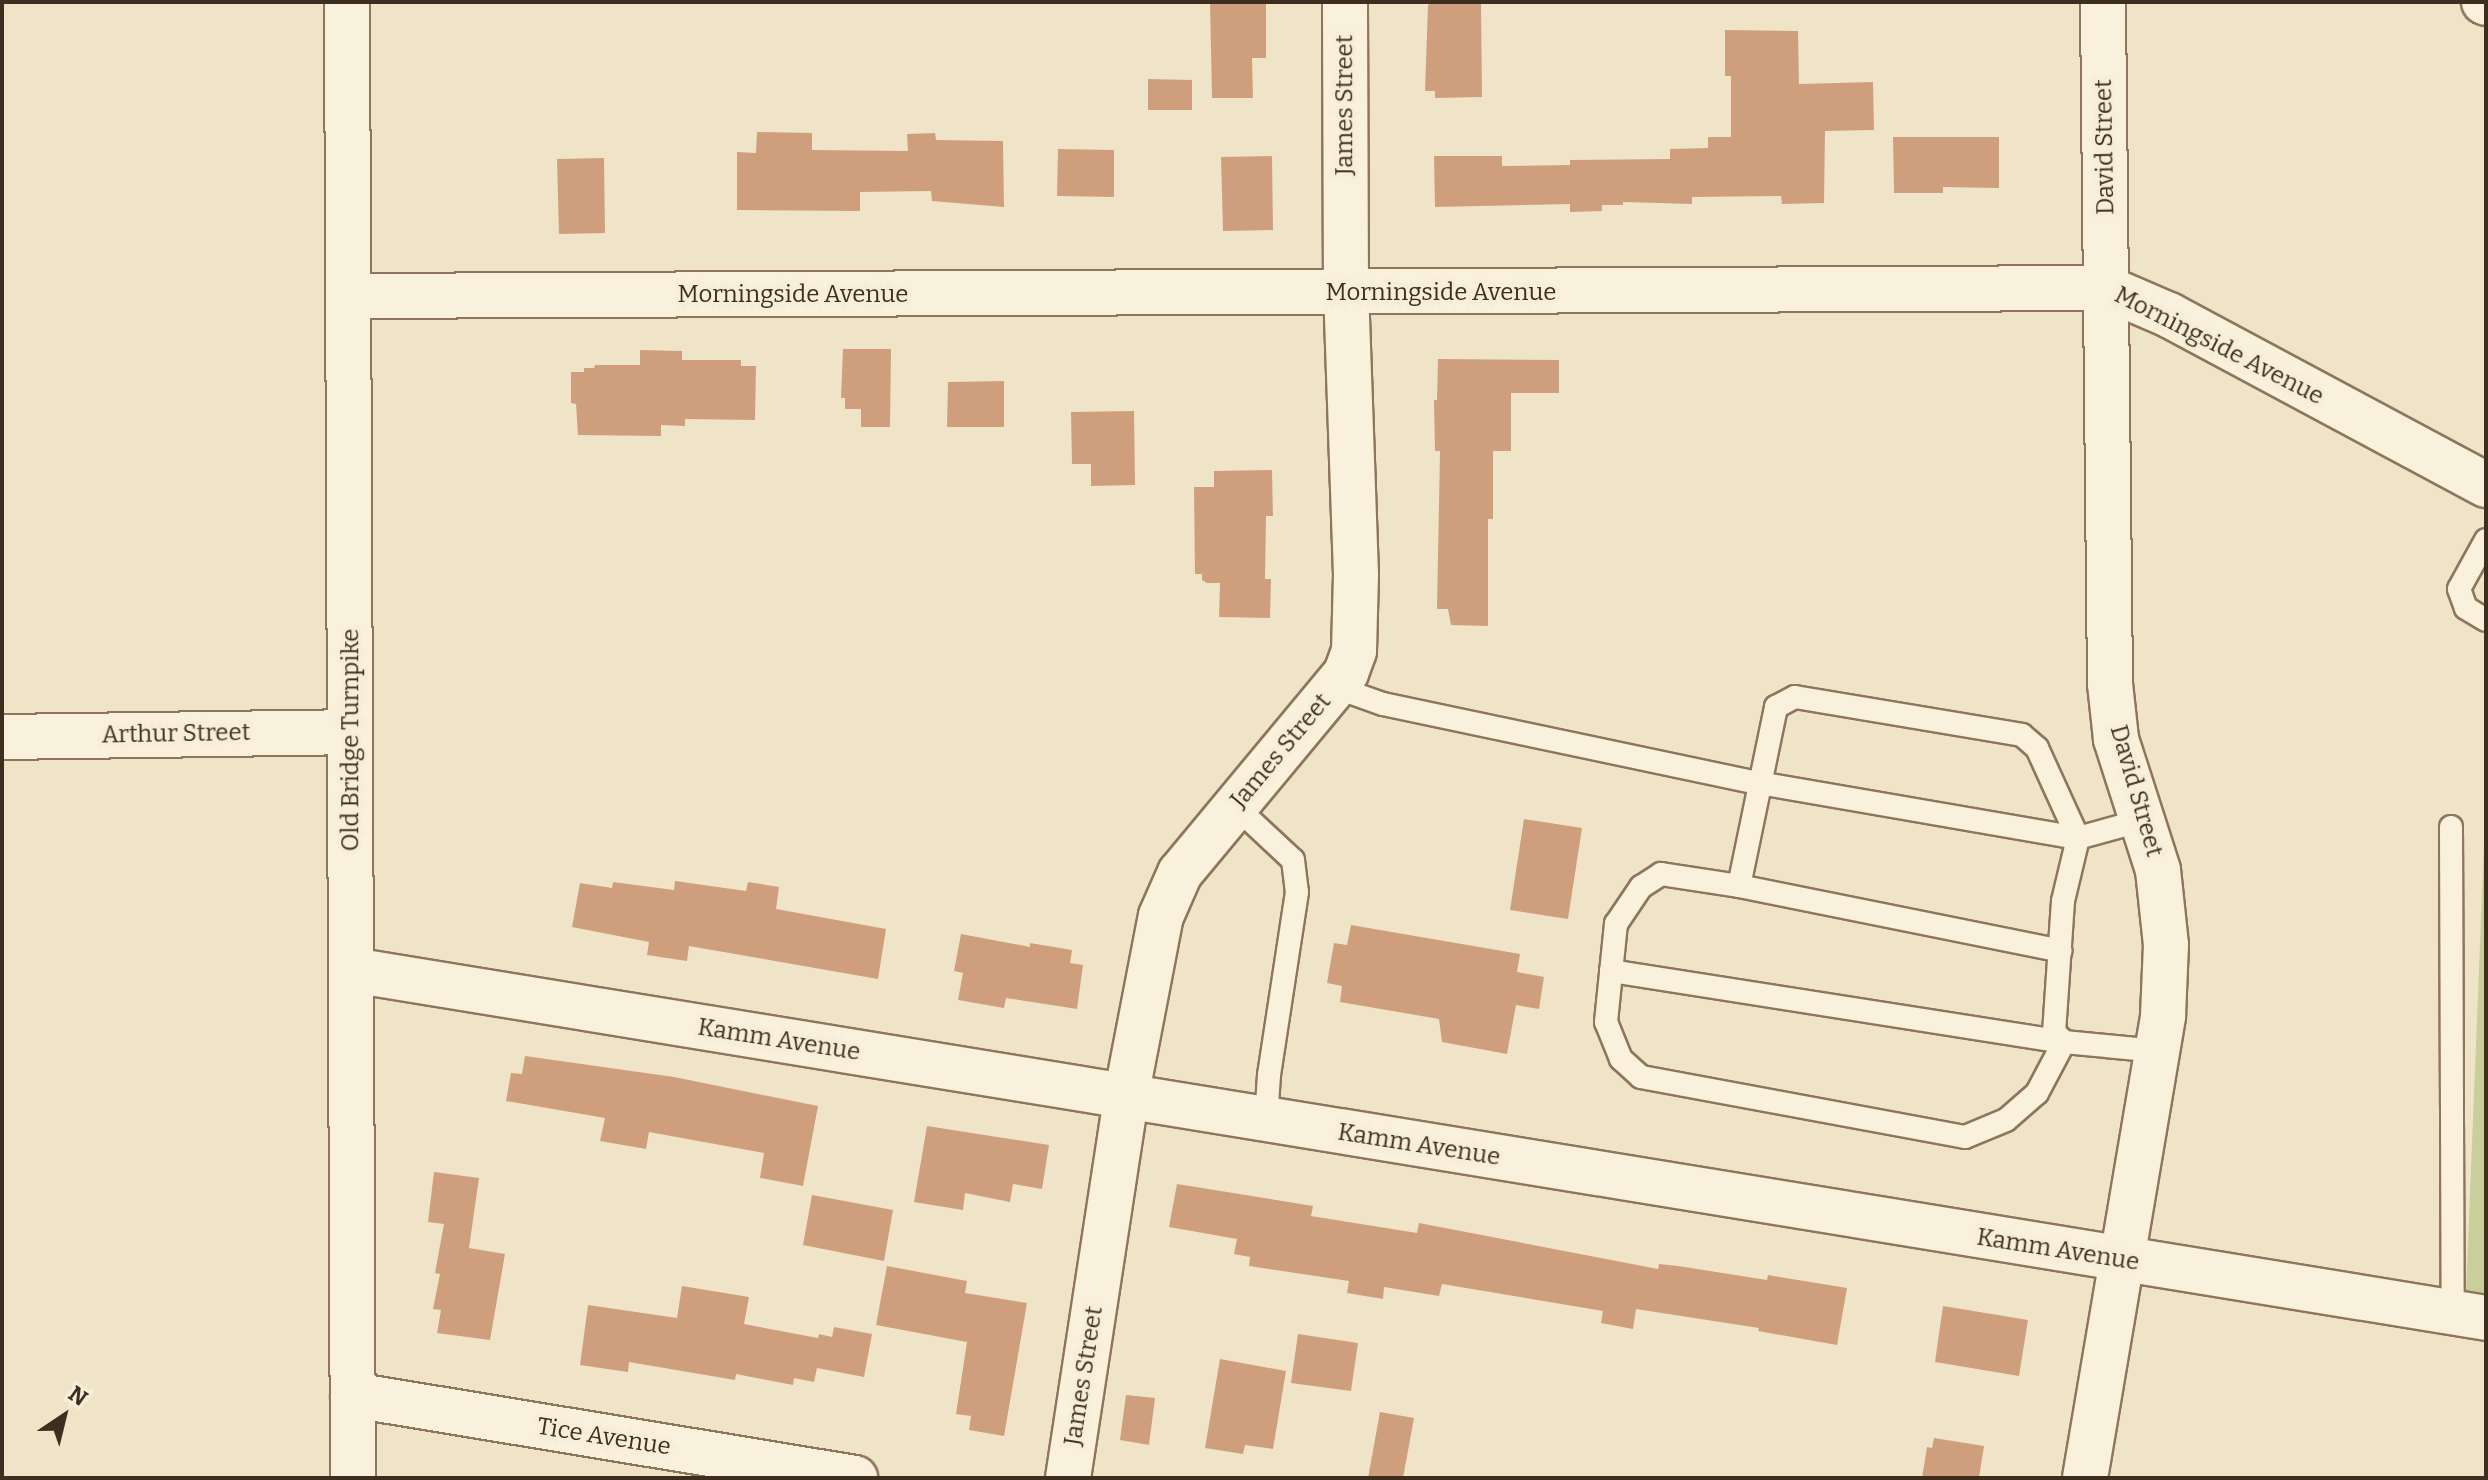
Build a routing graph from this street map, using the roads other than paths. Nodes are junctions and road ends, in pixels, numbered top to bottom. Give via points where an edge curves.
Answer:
1 (347, 2) edge
2 (1345, 2) edge
3 (2103, 2) edge
4 (2106, 288) junction
5 (1346, 294) junction
6 (348, 296) junction
7 (2486, 485) edge
8 (2486, 540) edge
9 (2486, 620) edge
10 (1335, 687) junction
11 (350, 732) junction
12 (2, 737) edge
13 (1759, 783) junction
14 (1235, 806) junction
15 (2143, 820) junction
16 (2451, 827) dead end
17 (2078, 838) junction
18 (1739, 886) junction
19 (2060, 951) junction
20 (352, 970) junction
21 (1611, 971) junction
22 (2064, 1042) junction
23 (2157, 1051) junction
24 (1126, 1097) junction
25 (1266, 1120) junction
26 (2120, 1260) junction
27 (2470, 1315) edge
28 (353, 1395) junction
29 (353, 1478) edge
30 (855, 1478) edge
31 (1068, 1478) edge
32 (2085, 1478) edge

1 - 6 street, Old Bridge Turnpike
2 - 5 street, James Street
3 - 4 street, David Street
4 - 5 street, Morningside Avenue
4 - 7 street, Morningside Avenue via 2169,315
4 - 15 street, David Street via 2110,684 2116,739
5 - 6 street, Morningside Avenue
5 - 10 street, James Street via 1356,606 1354,651
6 - 11 street, Old Bridge Turnpike
8 - 9 lane via 2459,589 2466,608
10 - 13 lane via 1383,704
10 - 14 street, James Street
11 - 12 street, Arthur Street
11 - 20 street, Old Bridge Turnpike
13 - 17 lane
13 - 17 lane via 1776,707 1795,697 2022,735 2037,748
13 - 18 lane
14 - 24 street, James Street via 1180,873 1161,916
14 - 25 lane via 1293,860 1297,892
15 - 17 lane
15 - 23 street, David Street via 2158,870 2166,945
16 - 27 lane
17 - 19 lane via 2063,901
18 - 19 lane
18 - 21 lane via 1661,874 1641,887 1616,924
19 - 22 lane via 2054,1032
20 - 24 street, Kamm Avenue
20 - 28 street, Old Bridge Turnpike
21 - 22 lane
21 - 22 lane via 1606,1022 1621,1059 1641,1077 1965,1137 2006,1120 2037,1093
22 - 23 lane
23 - 26 street, David Street
24 - 25 street, Kamm Avenue
24 - 31 street, James Street
25 - 26 street, Kamm Avenue
26 - 27 street, Kamm Avenue
26 - 32 street, David Street
28 - 29 street, Old Bridge Turnpike
28 - 30 street, Tice Avenue

